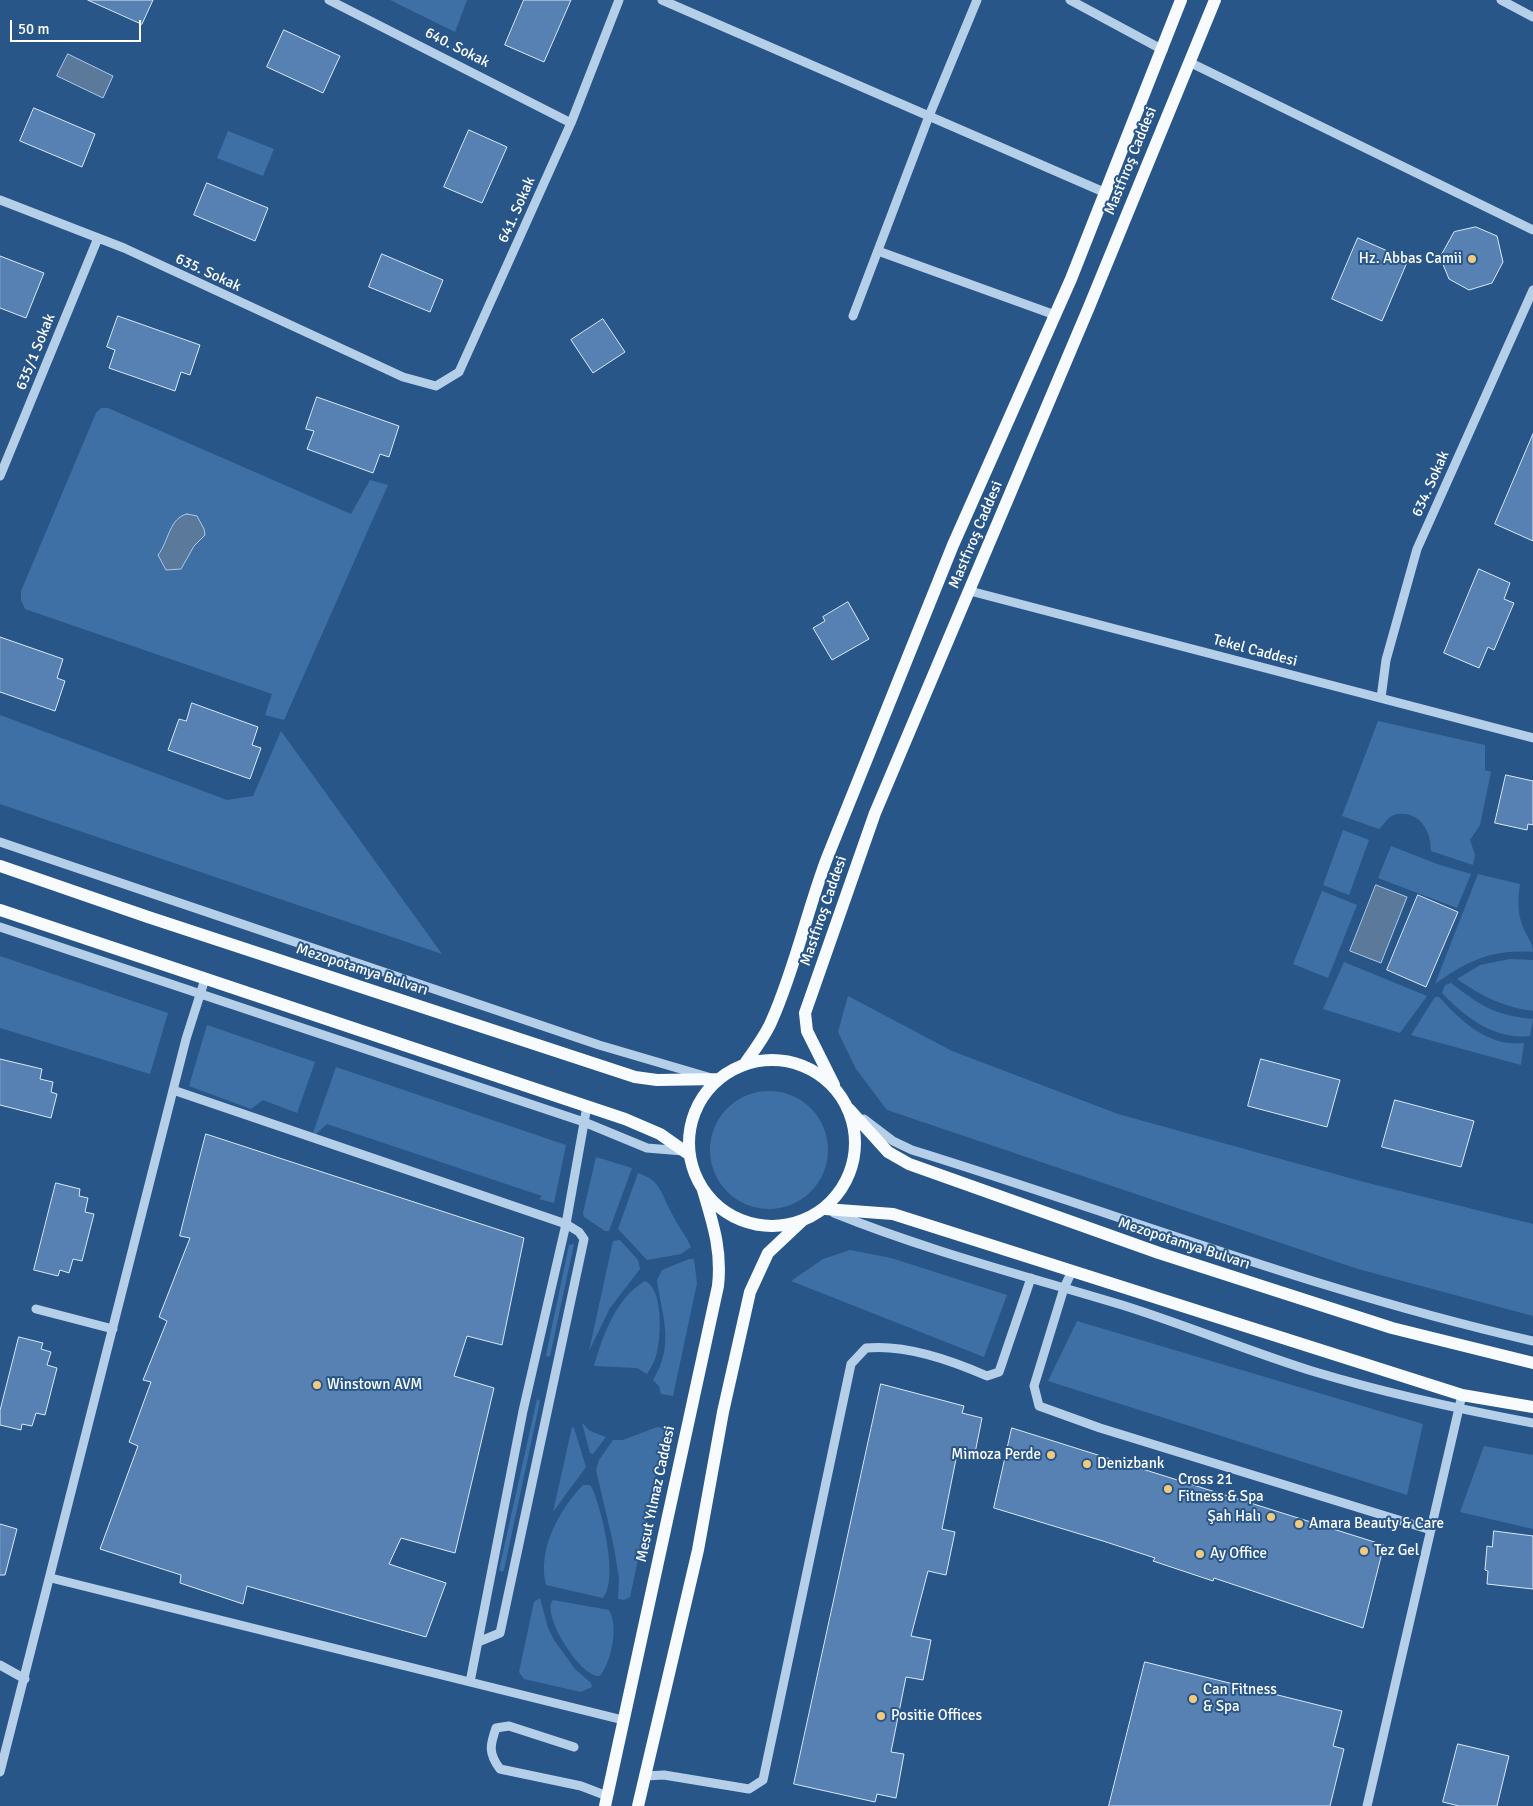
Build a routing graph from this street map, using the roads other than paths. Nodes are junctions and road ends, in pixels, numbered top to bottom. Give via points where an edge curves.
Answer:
1 (329, 0) edge
2 (620, 0) edge
3 (662, 0) edge
4 (977, 0) edge
5 (1070, 0) edge
6 (1182, 0) edge
7 (1215, 0) edge
8 (1501, 0) edge
9 (1533, 17) edge
10 (1163, 50) junction
11 (1189, 62) junction
12 (929, 116) junction
13 (571, 123) junction
14 (1106, 193) junction
15 (0, 200) edge
16 (1533, 230) edge
17 (98, 238) junction
18 (878, 251) junction
19 (1533, 290) edge
20 (1055, 315) junction
21 (853, 316) dead end
22 (403, 377) joint
23 (0, 476) edge
24 (970, 591) junction
25 (1381, 698) junction
26 (1533, 738) edge
27 (0, 842) edge
28 (0, 866) edge
29 (0, 910) edge
30 (0, 928) edge
31 (205, 979) junction
32 (200, 996) junction
33 (746, 1062) junction
34 (716, 1079) junction
35 (834, 1086) junction
36 (173, 1090) junction
37 (587, 1106) junction
38 (849, 1109) junction
39 (584, 1122) junction
40 (688, 1153) junction
41 (703, 1190) junction
42 (825, 1209) junction
43 (801, 1222) junction
44 (566, 1224) junction
45 (1072, 1271) junction
46 (1031, 1278) junction
47 (1064, 1288) junction
48 (36, 1309) dead end
49 (114, 1329) junction
50 (1533, 1341) edge
51 (1533, 1363) edge
52 (1462, 1395) junction
53 (1533, 1408) edge
54 (1458, 1409) junction
55 (1533, 1423) edge
56 (1430, 1530) junction
57 (51, 1578) junction
58 (478, 1642) junction
59 (0, 1665) edge
60 (25, 1679) junction
61 (470, 1682) junction
62 (623, 1720) junction
63 (574, 1747) dead end
64 (0, 1772) edge
65 (645, 1776) junction
66 (606, 1801) edge
67 (638, 1806) edge
68 (1367, 1806) edge

1 - 13 street, 640. Sokak
2 - 13 street, 641. Sokak
3 - 12 street
4 - 12 street
5 - 10 street
6 - 10 main road, Mastfıroş Caddesi
7 - 11 main road, Mastfıroş Caddesi
8 - 9 street
10 - 14 main road, Mastfıroş Caddesi
11 - 16 street
11 - 24 main road, Mastfıroş Caddesi
12 - 14 street
12 - 18 street
13 - 22 street, 641. Sokak via 459,372 436,386
14 - 20 main road, Mastfıroş Caddesi
15 - 17 street, 635. Sokak
17 - 22 street, 635. Sokak
17 - 23 street, 635/1 Sokak
18 - 20 street
18 - 21 street
19 - 25 street, 634. Sokak via 1417,550 1386,660
20 - 33 main road, Mastfıroş Caddesi via 953,545 827,858 772,1022
24 - 25 street, Tekel Caddesi
24 - 35 main road, Mastfıroş Caddesi via 875,813 806,1013 807,1031
25 - 26 street, Tekel Caddesi
27 - 34 street via 599,1045
28 - 34 main road, Mezopotamya Bulvarı via 635,1077
29 - 31 main road
30 - 32 street
31 - 32 street
31 - 37 main road
32 - 36 street
32 - 39 street
33 - 34 main road
33 - 35 main road via 770,1058 794,1061 816,1070
34 - 40 main road via 694,1113
35 - 38 main road
36 - 44 street
36 - 49 street
37 - 39 street
37 - 40 main road via 660,1134
38 - 42 main road via 856,1136 854,1163 843,1188
38 - 50 street via 893,1141 912,1150 1388,1305
38 - 51 main road, Mezopotamya Bulvarı via 888,1152 909,1164 1158,1253 1373,1322
39 - 40 street via 648,1148
39 - 44 street
40 - 41 main road
41 - 43 main road via 722,1210 746,1223 774,1227
41 - 62 main road, Mesut Yılmaz Caddesi via 718,1240 718,1286
42 - 43 main road
42 - 45 main road via 893,1214
42 - 46 street
43 - 65 main road via 768,1253 750,1292 723,1412 698,1550
44 - 58 street via 523,1411
44 - 58 street via 584,1239 545,1430 500,1632
45 - 47 street
45 - 52 main road
46 - 47 street
46 - 65 street via 999,1372 987,1376 957,1363 884,1346 866,1348 851,1364 763,1780 749,1788 664,1775
47 - 54 street via 1311,1370
47 - 56 street via 1034,1386 1039,1406 1100,1428
48 - 49 street
49 - 57 street
52 - 53 main road
52 - 54 street
54 - 55 street
54 - 56 street
56 - 68 street
57 - 60 street
57 - 61 street
58 - 61 street
59 - 60 street
60 - 64 street
61 - 62 street
62 - 66 main road, Mesut Yılmaz Caddesi
63 - 66 street via 509,1726 496,1728 490,1745 500,1769 580,1786
65 - 67 main road

